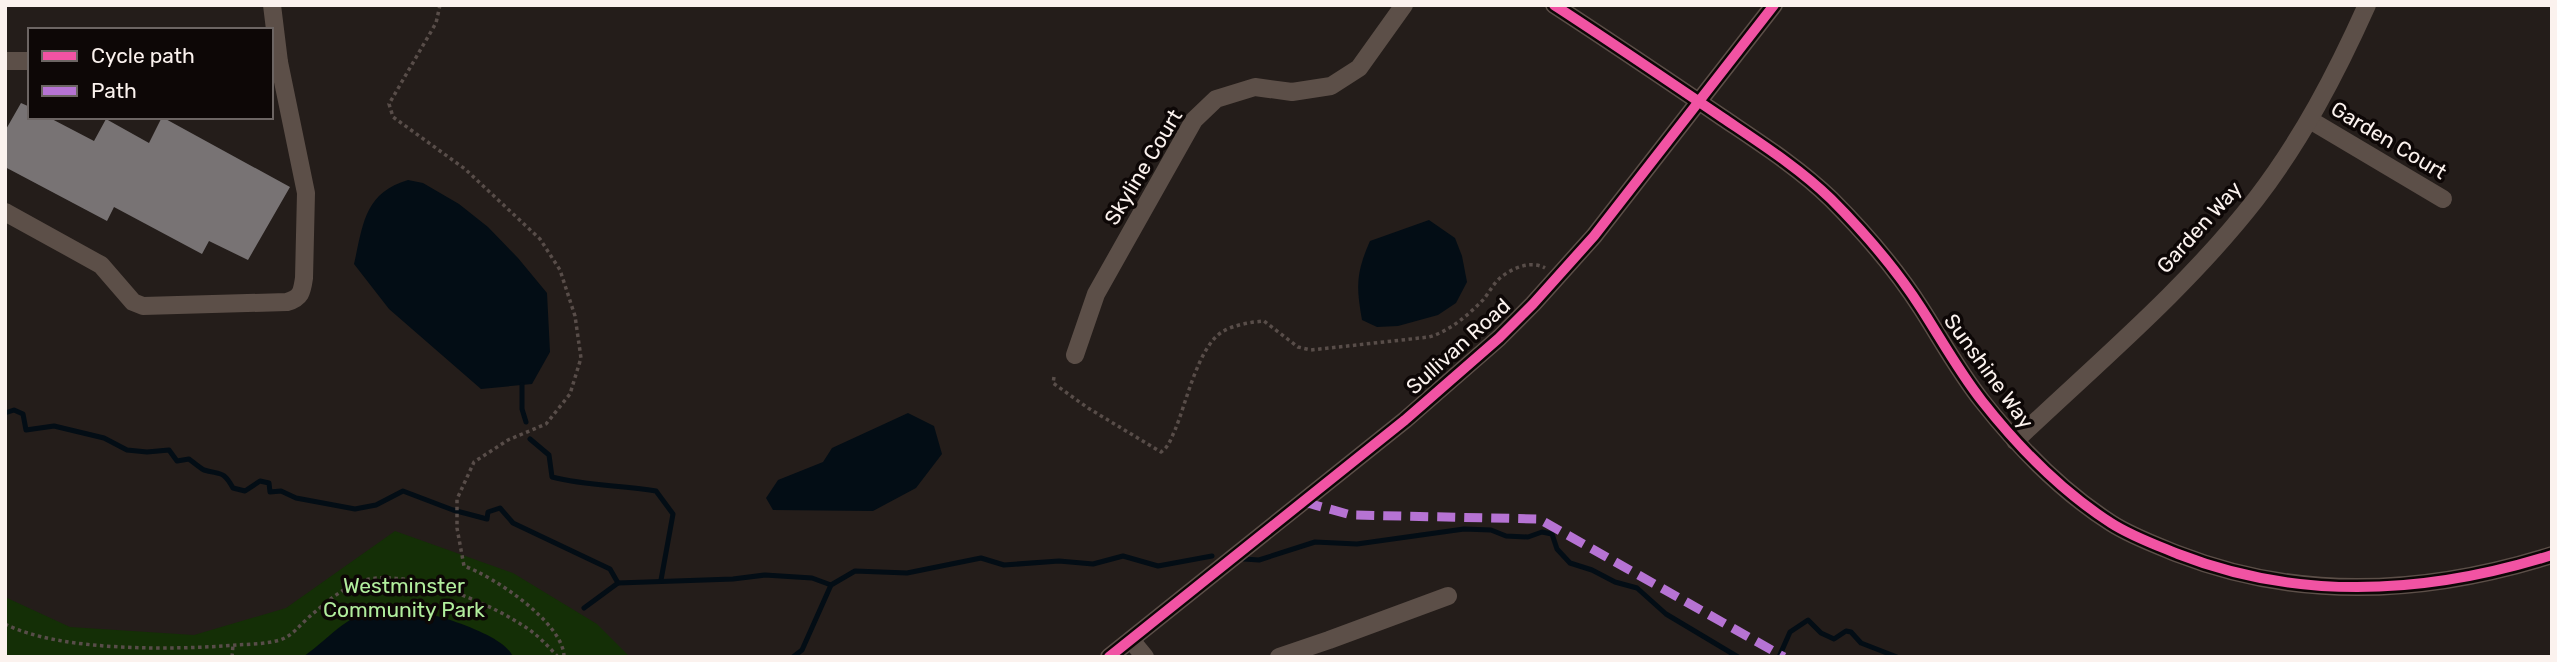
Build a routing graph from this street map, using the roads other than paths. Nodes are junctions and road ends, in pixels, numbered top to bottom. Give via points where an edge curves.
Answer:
1 (272, 5) edge
2 (1404, 5) edge
3 (1554, 5) edge
4 (1774, 5) edge
5 (2367, 5) edge
6 (5, 61) edge
7 (28, 61) edge
8 (275, 62) edge
9 (1699, 102) junction
10 (2310, 120) junction
11 (2443, 199) dead end
12 (5, 212) edge
13 (1075, 355) dead end
14 (2015, 441) junction
15 (2552, 555) edge
16 (1448, 596) dead end
17 (1131, 640) junction
18 (1109, 657) edge
19 (1145, 657) edge
20 (1279, 657) edge

1 - 8 street
2 - 13 street, Skyline Court via 1359,68 1331,86 1292,92 1255,87 1216,99 1194,120 1096,294
3 - 9 street, Sunshine Way
4 - 9 street, Sullivan Road
5 - 10 street, Garden Way
6 - 7 street
8 - 12 street via 306,193 304,278 297,299 143,306 133,302 101,265
9 - 14 street, Sunshine Way via 1808,179 1863,233 1919,305 1979,398
9 - 17 street, Sullivan Road via 1594,236 1499,338
10 - 11 street, Garden Court
10 - 14 street, Garden Way via 2218,245
14 - 15 street, Sunshine Way via 2112,524 2198,562 2257,578 2322,587 2411,586 2467,578
16 - 20 street
17 - 18 street, Sullivan Road
17 - 19 street

